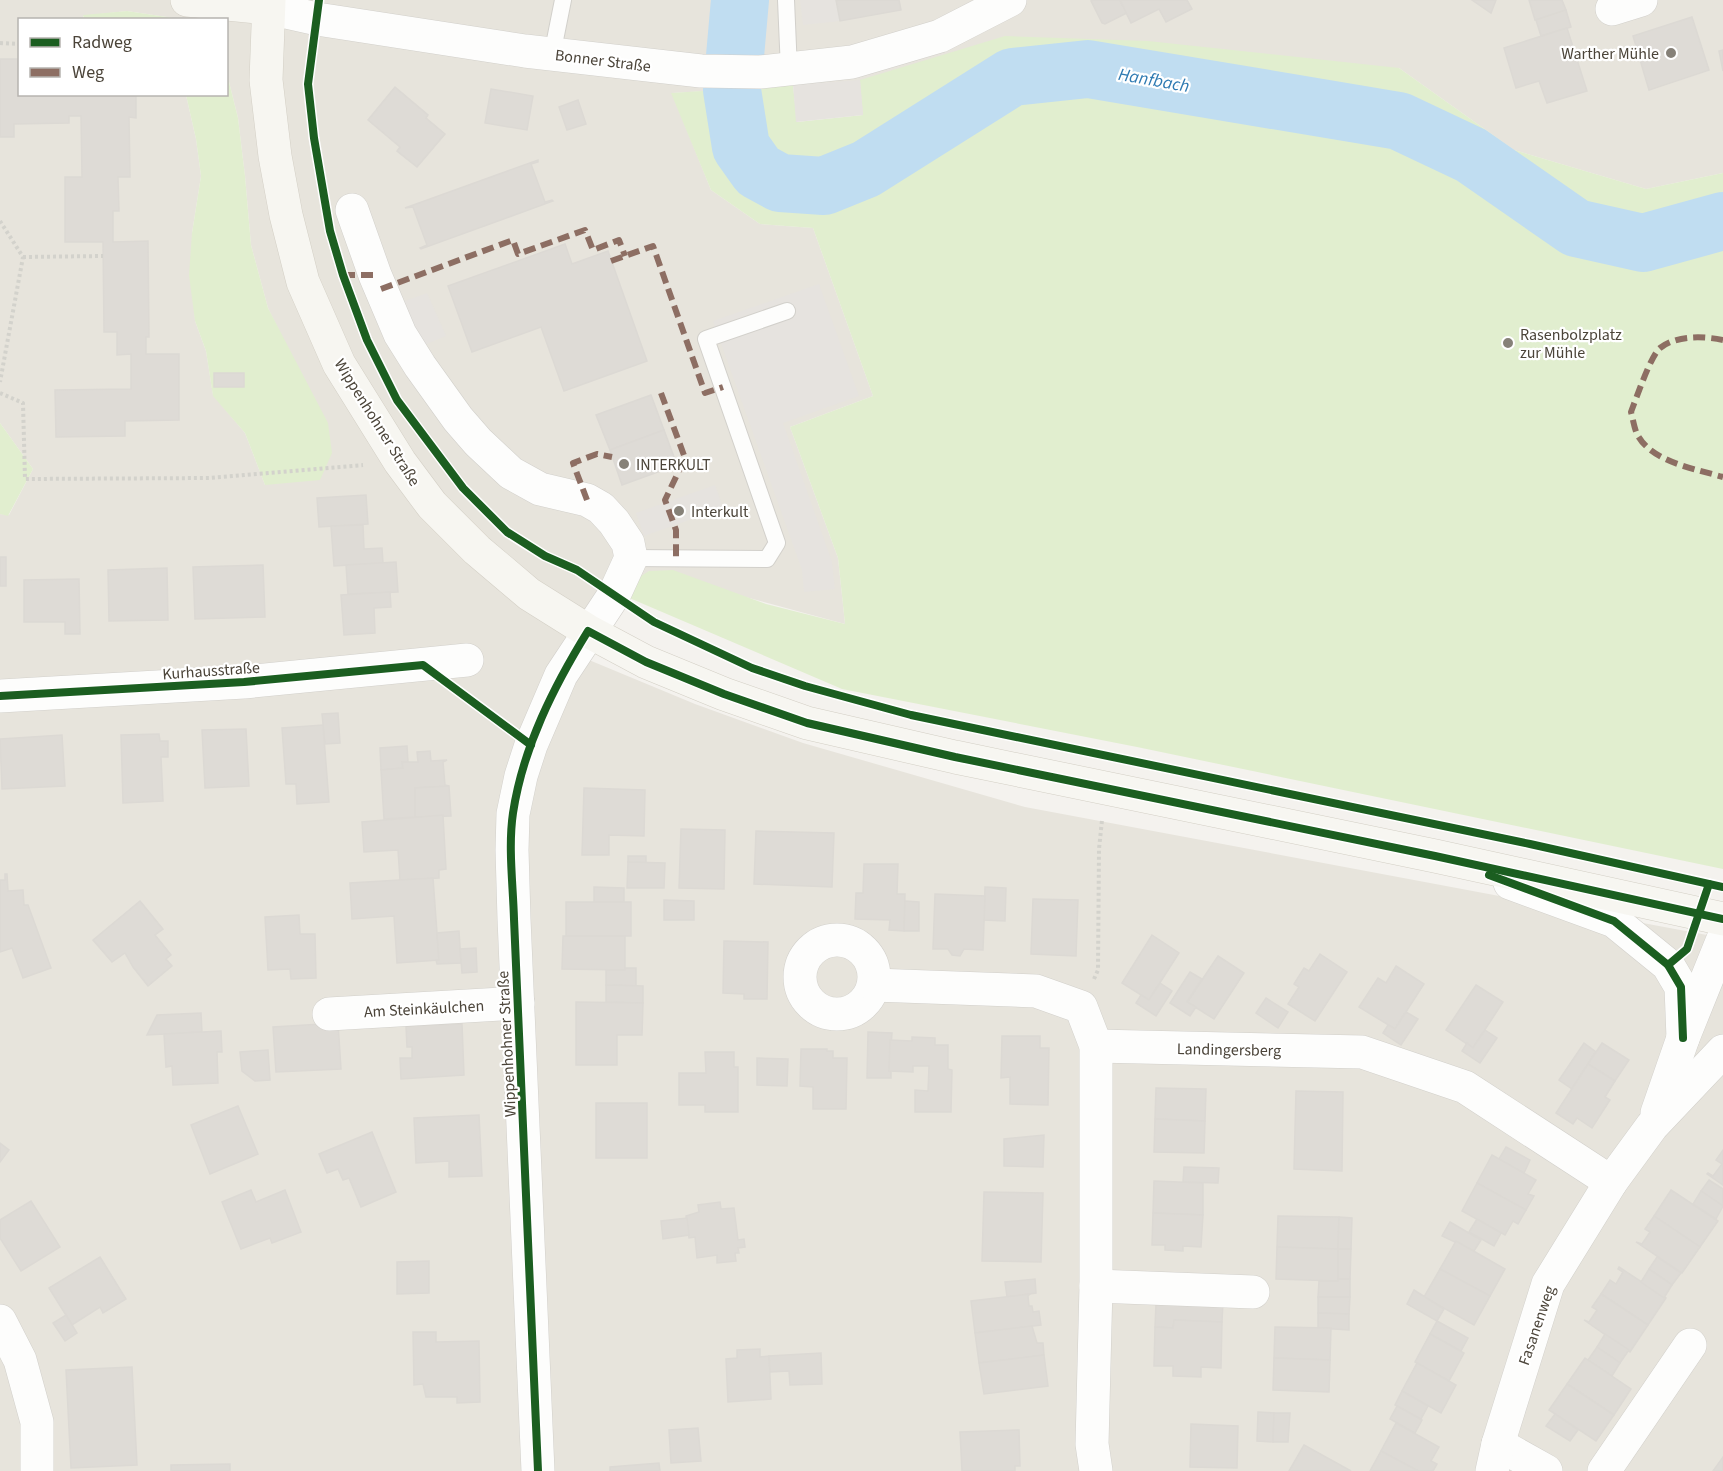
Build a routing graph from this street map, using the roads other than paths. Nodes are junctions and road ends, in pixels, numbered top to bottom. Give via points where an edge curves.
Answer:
1 (187, 0) edge
2 (563, 0) edge
3 (786, 0) edge
4 (1010, 0) edge
5 (268, 4) edge
6 (552, 55) junction
7 (775, 71) junction
8 (352, 210) dead end
9 (788, 311) dead end
10 (631, 558) junction
11 (588, 631) junction
12 (467, 660) dead end
13 (0, 696) edge
14 (1435, 856) junction
15 (1723, 919) edge
16 (1723, 939) edge
17 (874, 985) dead end
18 (518, 1003) junction
19 (329, 1014) dead end
20 (1683, 1038) junction
21 (1096, 1046) junction
22 (1723, 1051) edge
23 (1653, 1126) junction
24 (1611, 1182) junction
25 (1096, 1286) junction
26 (1253, 1292) dead end
27 (0, 1321) edge
28 (1690, 1345) dead end
29 (1495, 1458) edge
30 (37, 1471) edge
31 (537, 1471) edge
32 (1096, 1471) edge
33 (1546, 1471) edge
34 (1604, 1471) edge

1 - 5 main road, Bonner Straße
2 - 6 lane
3 - 7 lane
4 - 7 street, Bonner Straße via 940,36 852,62
5 - 6 street, Bonner Straße via 317,19
5 - 11 main road, Wippenhohner Straße via 266,80 286,215 303,282 339,364 400,462 432,505 529,594
6 - 7 street, Bonner Straße via 701,71
8 - 10 street via 400,334 458,419 511,472 540,489 587,500 601,508 628,543
9 - 10 lane via 706,339 777,543 767,559
10 - 11 street, Wippenhohner Straße via 614,595
11 - 14 main road via 646,662 807,723
11 - 18 street, Wippenhohner Straße via 561,675 531,744 513,814
12 - 13 street, Kurhausstraße via 244,682
14 - 15 main road
14 - 20 street, Fasanenweg via 1614,921 1668,964 1681,987
16 - 20 street, Fasanenweg
17 - 21 street via 1036,991 1081,1007
18 - 19 street, Am Steinkäulchen
18 - 31 street, Wippenhohner Straße
20 - 23 street, Fasanenweg
21 - 24 street, Landingersberg via 1362,1052 1465,1087
21 - 25 street
22 - 23 street, Fasanenweg
23 - 24 street, Fasanenweg
24 - 29 street, Fasanenweg via 1548,1284
25 - 26 street
25 - 32 street via 1092,1444
27 - 30 street via 20,1360 37,1422
28 - 34 street
29 - 33 street, Fasanenweg

